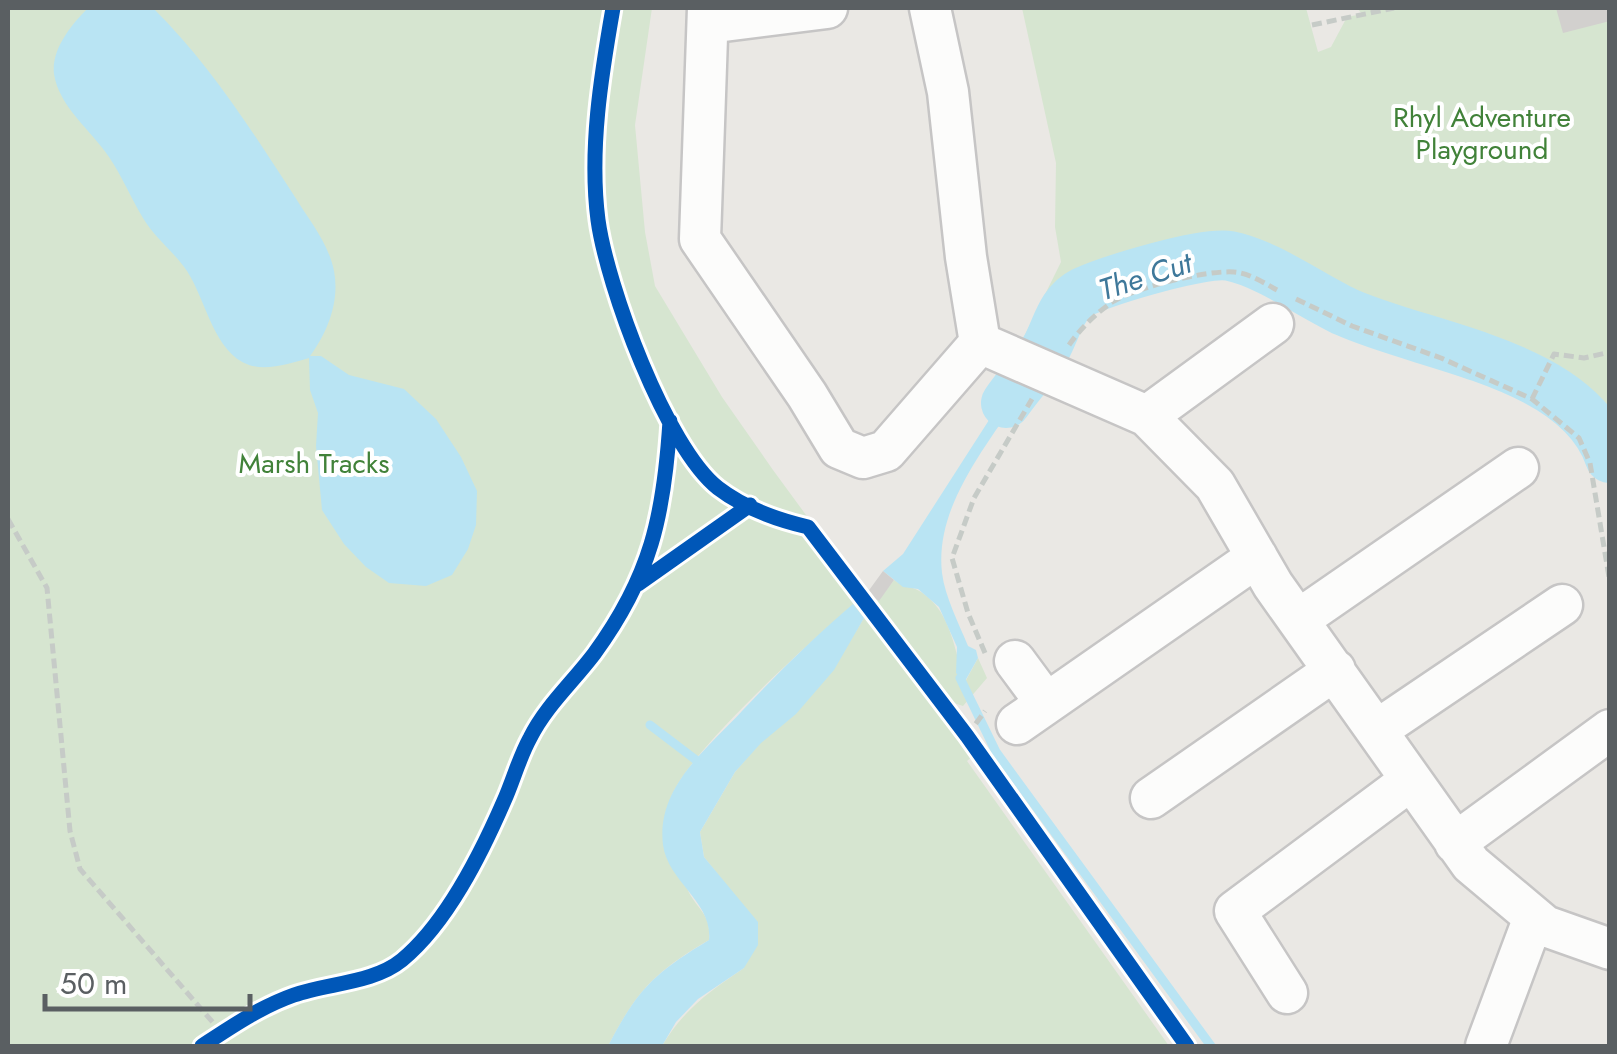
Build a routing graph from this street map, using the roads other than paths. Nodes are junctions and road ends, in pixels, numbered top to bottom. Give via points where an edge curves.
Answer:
1 (827, 8) edge
2 (930, 8) edge
3 (708, 15) edge
4 (1273, 324) dead end
5 (993, 349) junction
6 (1146, 416) junction
7 (1518, 468) dead end
8 (1257, 557) junction
9 (1562, 605) dead end
10 (1298, 620) junction
11 (1015, 661) dead end
12 (1335, 670) junction
13 (1377, 730) junction
14 (1610, 730) edge
15 (1411, 780) junction
16 (1151, 798) dead end
17 (1456, 843) junction
18 (1534, 916) junction
19 (1610, 949) edge
20 (1287, 993) dead end
21 (1486, 1046) edge

1 - 3 lane
2 - 5 lane via 948,92 966,257
3 - 5 lane via 700,239 839,448 863,458 886,450
4 - 6 lane
5 - 6 lane
6 - 8 lane via 1215,485
7 - 10 lane
8 - 10 lane
8 - 11 lane via 1031,714
9 - 13 lane
10 - 12 lane
12 - 13 lane
12 - 16 lane
13 - 15 lane
14 - 17 lane
15 - 17 lane
15 - 20 lane via 1235,911
17 - 18 lane via 1471,864
18 - 19 lane
18 - 21 lane

